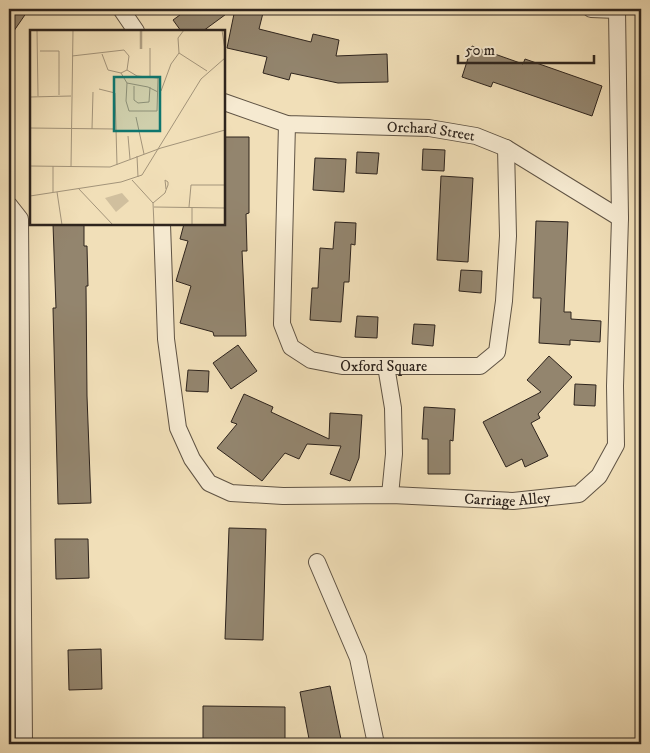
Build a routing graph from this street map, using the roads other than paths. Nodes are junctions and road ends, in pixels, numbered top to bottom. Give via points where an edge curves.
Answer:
1 (120, 9) edge
2 (591, 9) edge
3 (135, 30) edge
4 (225, 102) edge
5 (286, 124) junction
6 (506, 148) junction
7 (9, 205) edge
8 (620, 218) junction
9 (162, 225) edge
10 (386, 366) junction
11 (390, 495) junction
12 (316, 562) dead end
13 (18, 735) edge
14 (376, 744) edge

1 - 3 street
2 - 8 street, Carriage Alley via 616,10
4 - 5 street, Orchard Street
5 - 6 street, Orchard Street via 429,128 476,136
5 - 10 street, Oxford Square via 282,324 291,346 311,360 342,366
6 - 8 street, Orchard Street
6 - 10 street, Oxford Square via 508,236 497,352 480,366
7 - 13 street via 20,219
8 - 11 street, Carriage Alley via 614,386 616,445 599,476 579,494 513,501
9 - 11 street, Carriage Alley via 166,339 178,428 192,459 209,483 231,494
10 - 11 street via 393,408 394,454
12 - 14 street via 358,658

